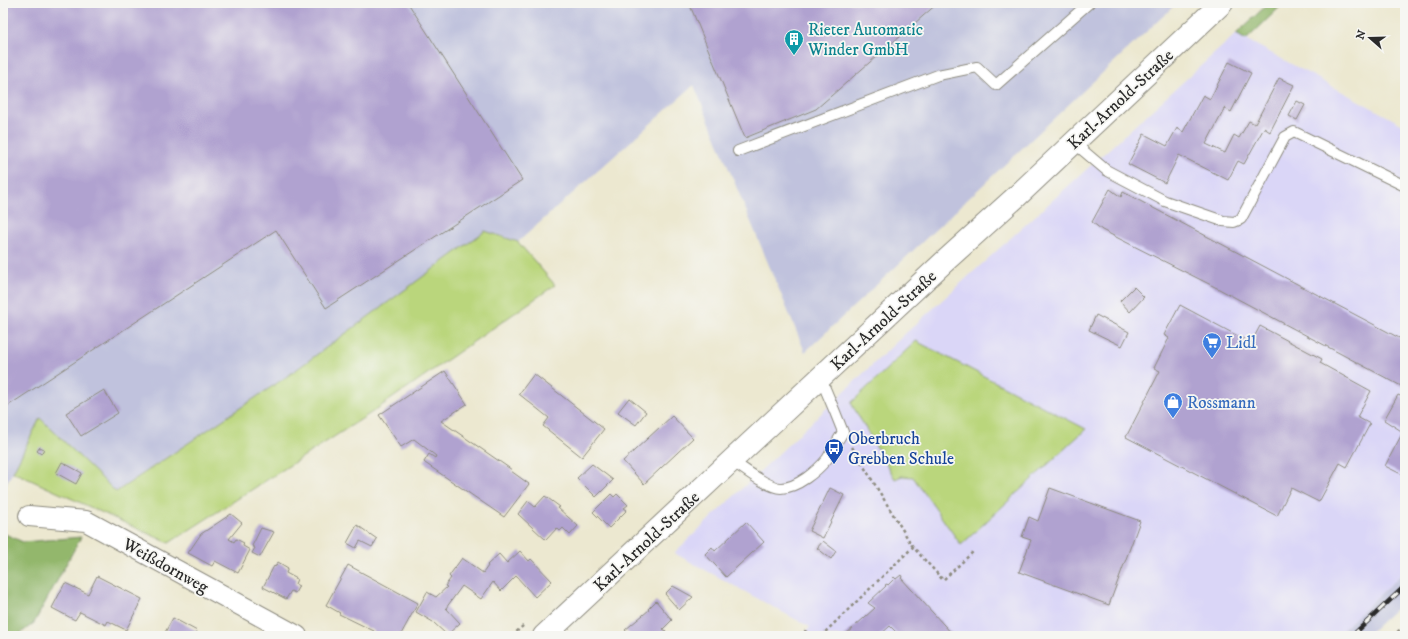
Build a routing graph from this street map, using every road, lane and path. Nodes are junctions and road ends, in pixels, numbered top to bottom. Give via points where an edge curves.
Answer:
1 (1089, 3) edge
2 (1222, 3) edge
3 (1073, 142) junction
4 (738, 151) dead end
5 (1405, 186) edge
6 (820, 378) junction
7 (842, 432) junction
8 (732, 461) junction
9 (30, 516) dead end
10 (913, 547) junction
11 (973, 552) dead end
12 (1405, 625) edge
13 (804, 631) dead end
14 (297, 636) edge
15 (544, 636) edge
16 (819, 636) edge
17 (1393, 636) edge

1 - 4 lane via 996,85 977,67 938,75
2 - 3 main road, Karl-Arnold-Straße
3 - 5 lane via 1106,170 1165,201 1223,221 1234,222 1241,219 1285,137 1294,132
3 - 6 main road, Karl-Arnold-Straße
6 - 7 lane
6 - 8 main road, Karl-Arnold-Straße
7 - 8 lane via 826,460 798,484 780,488 762,481
7 - 10 path
8 - 15 main road, Karl-Arnold-Straße
9 - 14 street, Weißdornweg via 86,521
10 - 11 path via 943,580
10 - 16 path
12 - 17 path
13 - 16 path

